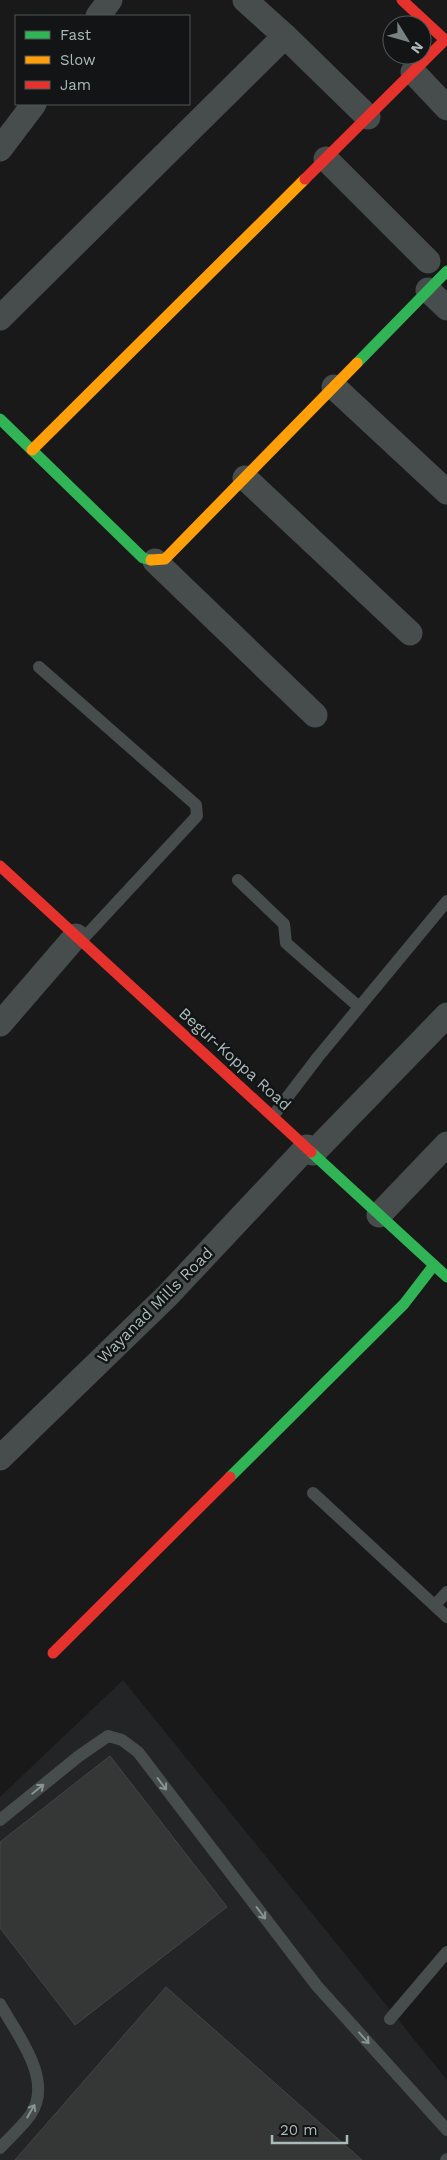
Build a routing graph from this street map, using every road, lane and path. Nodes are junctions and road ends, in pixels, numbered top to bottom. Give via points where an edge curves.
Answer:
1 (110, 0) edge
2 (245, 0) edge
3 (402, 0) edge
4 (99, 15) edge
5 (285, 36) junction
6 (446, 39) edge
7 (413, 72) junction
8 (33, 105) edge
9 (447, 108) edge
10 (368, 117) junction
11 (0, 149) edge
12 (326, 159) junction
13 (438, 266) edge
14 (428, 290) junction
15 (447, 308) edge
16 (0, 318) edge
17 (334, 387) junction
18 (0, 419) edge
19 (32, 450) junction
20 (245, 478) junction
21 (447, 492) edge
22 (154, 561) junction
23 (410, 633) dead end
24 (39, 667) dead end
25 (315, 715) dead end
26 (0, 866) edge
27 (238, 880) dead end
28 (447, 901) edge
29 (79, 938) junction
30 (359, 1007) junction
31 (447, 1015) edge
32 (0, 1024) edge
33 (273, 1116) junction
34 (447, 1144) edge
35 (310, 1150) junction
36 (379, 1215) junction
37 (442, 1268) edge
38 (0, 1458) edge
39 (313, 1492) dead end
40 (447, 1592) edge
41 (435, 1605) junction
42 (447, 1617) edge
43 (53, 1653) dead end
44 (0, 1820) edge
45 (447, 1952) edge
46 (0, 2004) edge
47 (390, 2019) dead end
48 (447, 2130) edge
49 (0, 2148) edge

1 - 4 street
2 - 5 street
3 - 6 street
5 - 10 street
5 - 16 street
6 - 7 street
7 - 9 street
7 - 10 street
8 - 11 street
10 - 12 street
12 - 13 street
12 - 19 street
13 - 14 street
14 - 15 street
14 - 17 street
17 - 20 street
17 - 21 street
18 - 19 street
19 - 22 street via 144,558
20 - 22 street via 165,559
20 - 23 street
22 - 25 street
24 - 29 lane via 196,804 197,816
26 - 29 street, Begur-Koppa Road
27 - 30 lane via 284,924 286,943
28 - 30 lane
29 - 32 street
29 - 33 street, Begur-Koppa Road
30 - 33 lane
31 - 35 street, Wayanad Mills Road
33 - 35 street, Begur-Koppa Road
34 - 36 street
35 - 36 street, Begur-Koppa Road
35 - 38 street, Wayanad Mills Road via 168,1295
36 - 37 street, Begur-Koppa Road
37 - 43 street
39 - 41 lane
40 - 41 lane
41 - 42 lane
44 -> 48 lane via 108,1736 122,1740 138,1752 317,1986
45 - 47 lane
49 -> 46 lane via 32,2113 38,2097 38,2081 32,2062

